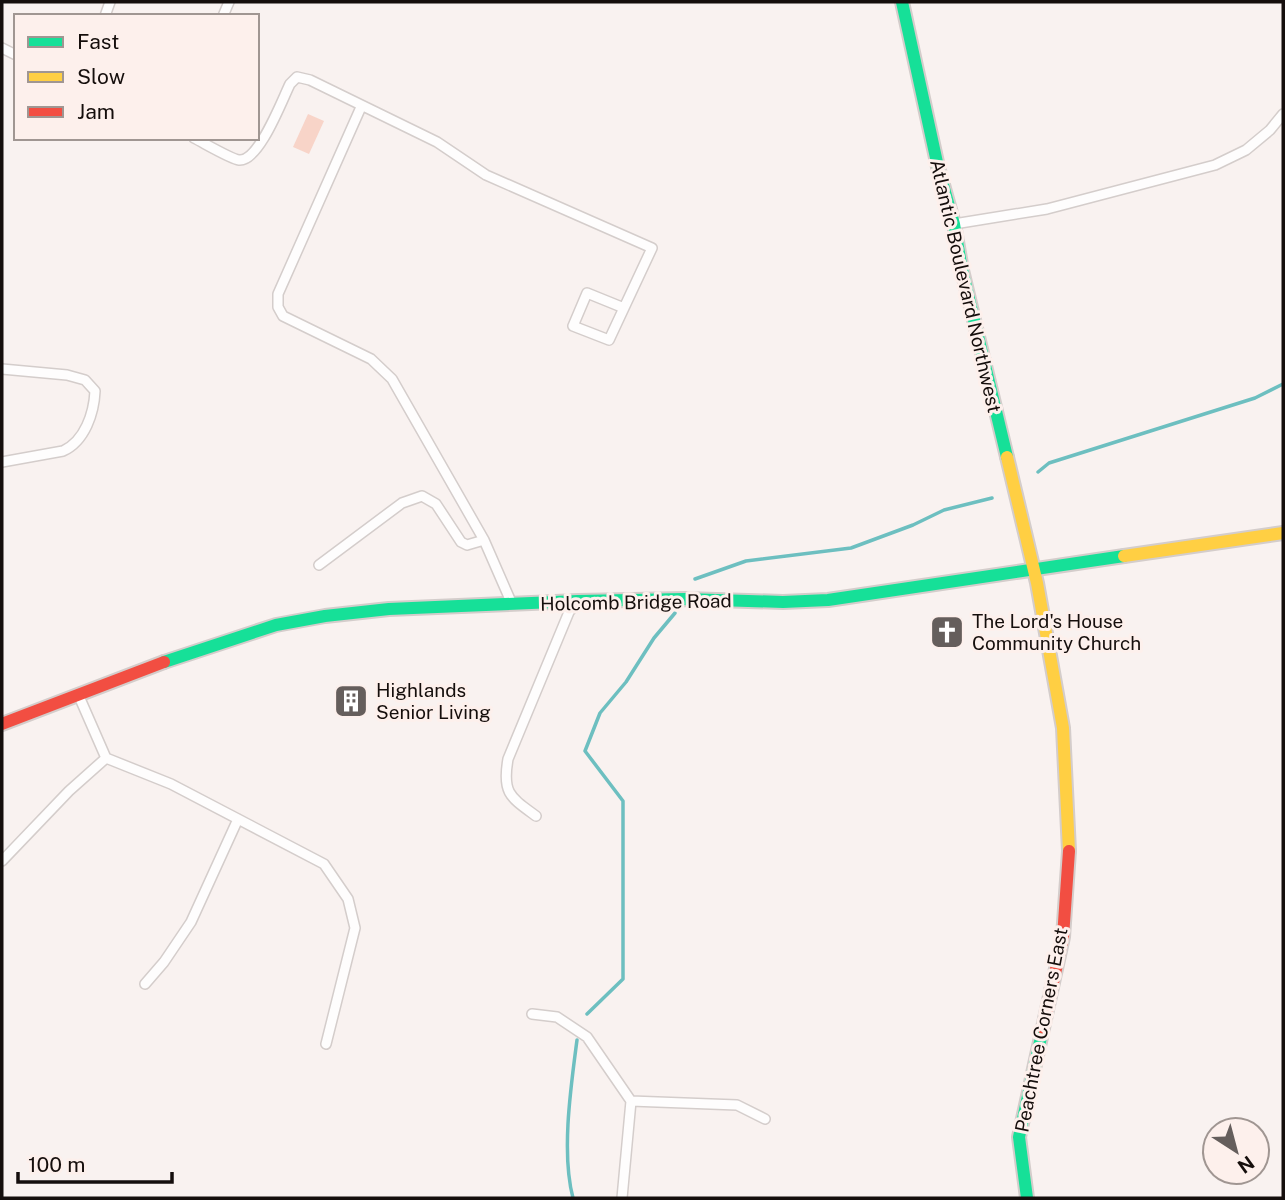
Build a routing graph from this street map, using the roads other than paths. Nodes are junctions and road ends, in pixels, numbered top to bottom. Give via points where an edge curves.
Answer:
1 (902, 2) edge
2 (361, 107) junction
3 (1283, 114) edge
4 (198, 140) edge
5 (954, 224) junction
6 (624, 309) junction
7 (2, 369) edge
8 (2, 462) edge
9 (1283, 533) edge
10 (484, 540) junction
11 (319, 565) dead end
12 (1034, 570) junction
13 (578, 601) junction
14 (513, 604) junction
15 (78, 694) junction
16 (2, 724) edge
17 (106, 758) junction
18 (536, 816) dead end
19 (238, 819) junction
20 (2, 861) edge
21 (145, 984) dead end
22 (532, 1014) dead end
23 (326, 1044) dead end
24 (631, 1101) junction
25 (765, 1119) dead end
26 (622, 1198) edge
27 (1027, 1198) edge

1 - 5 street, Atlantic Boulevard Northwest
2 - 4 street via 297,77 250,157 239,160
2 - 6 street via 437,142 486,175 652,247
2 - 10 street via 278,294 278,307 283,316 371,359 392,379
3 - 5 street via 1246,150 1215,165 1047,209
5 - 12 street, Atlantic Boulevard Northwest
6 - 6 street via 609,340 573,326 587,293
7 - 8 street via 68,375 89,382 94,391 88,423 66,450
9 - 12 street, Holcomb Bridge Road
10 - 11 street via 467,545 461,542 436,504 422,496 402,503
10 - 14 street
12 - 13 street, Holcomb Bridge Road via 828,600
12 - 27 street, Peachtree Corners East via 1063,728 1069,850 1063,937 1019,1136
13 - 14 street, Holcomb Bridge Road
13 - 18 street via 569,612 504,779 511,798
14 - 15 street, Holcomb Bridge Road via 389,609 304,619
15 - 16 street, Holcomb Bridge Road
15 - 17 street
17 - 19 street
17 - 20 street
19 - 21 street via 191,922
19 - 23 street via 324,864 348,899 355,928
22 - 24 street via 557,1017 587,1037
24 - 25 street via 737,1105
24 - 26 street

